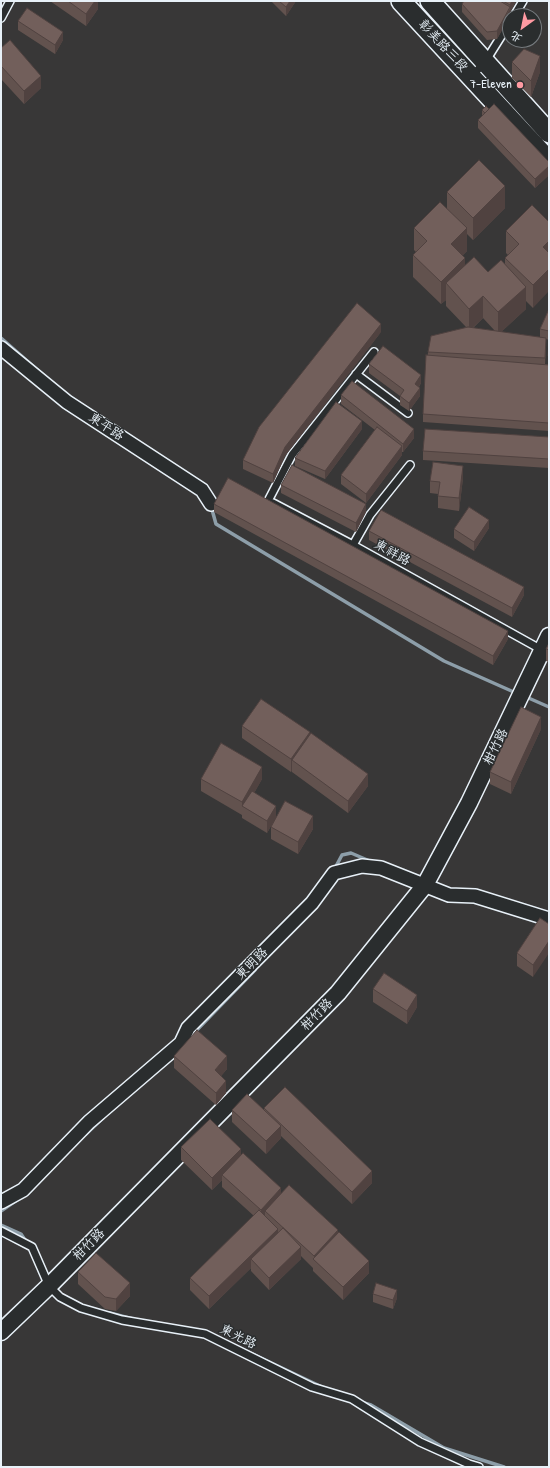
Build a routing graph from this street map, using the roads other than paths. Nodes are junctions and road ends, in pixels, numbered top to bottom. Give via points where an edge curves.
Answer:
1 (10, 1) edge
2 (401, 1) edge
3 (430, 1) edge
4 (1, 18) edge
5 (502, 35) edge
6 (485, 62) junction
7 (471, 77) junction
8 (549, 133) edge
9 (549, 161) edge
10 (1, 348) edge
11 (374, 352) dead end
12 (356, 374) junction
13 (408, 413) dead end
14 (410, 465) dead end
15 (211, 504) dead end
16 (353, 545) junction
17 (545, 643) edge
18 (425, 885) junction
19 (549, 919) edge
20 (1, 1202) edge
21 (1, 1231) edge
22 (48, 1286) junction
23 (1, 1332) edge
24 (479, 1467) edge

1 - 4 lane
2 - 7 main road, 彰美路三段
3 - 6 main road, 彰美路三段
5 - 6 lane
6 - 7 lane
6 - 8 main road, 彰美路三段
7 - 9 main road, 彰美路三段
10 - 15 street, 東平路 via 67,402 202,490
11 - 12 lane
12 - 13 lane
12 - 16 lane, 東祥路 via 292,455 265,499
14 - 16 lane via 370,515
16 - 17 lane, 東祥路
17 - 18 street, 柑竹路 via 469,802
18 - 19 street, 東明路 via 449,895 476,896
18 - 20 street, 東明路 via 381,868 362,866 334,873 312,903 188,1028 181,1043 89,1122 23,1190
18 - 22 street, 柑竹路 via 338,993
21 - 22 lane, 東光路 via 32,1247
22 - 23 street, 柑竹路
22 - 24 lane, 東光路 via 60,1297 88,1310 122,1320 205,1334 312,1387 352,1399 420,1442

